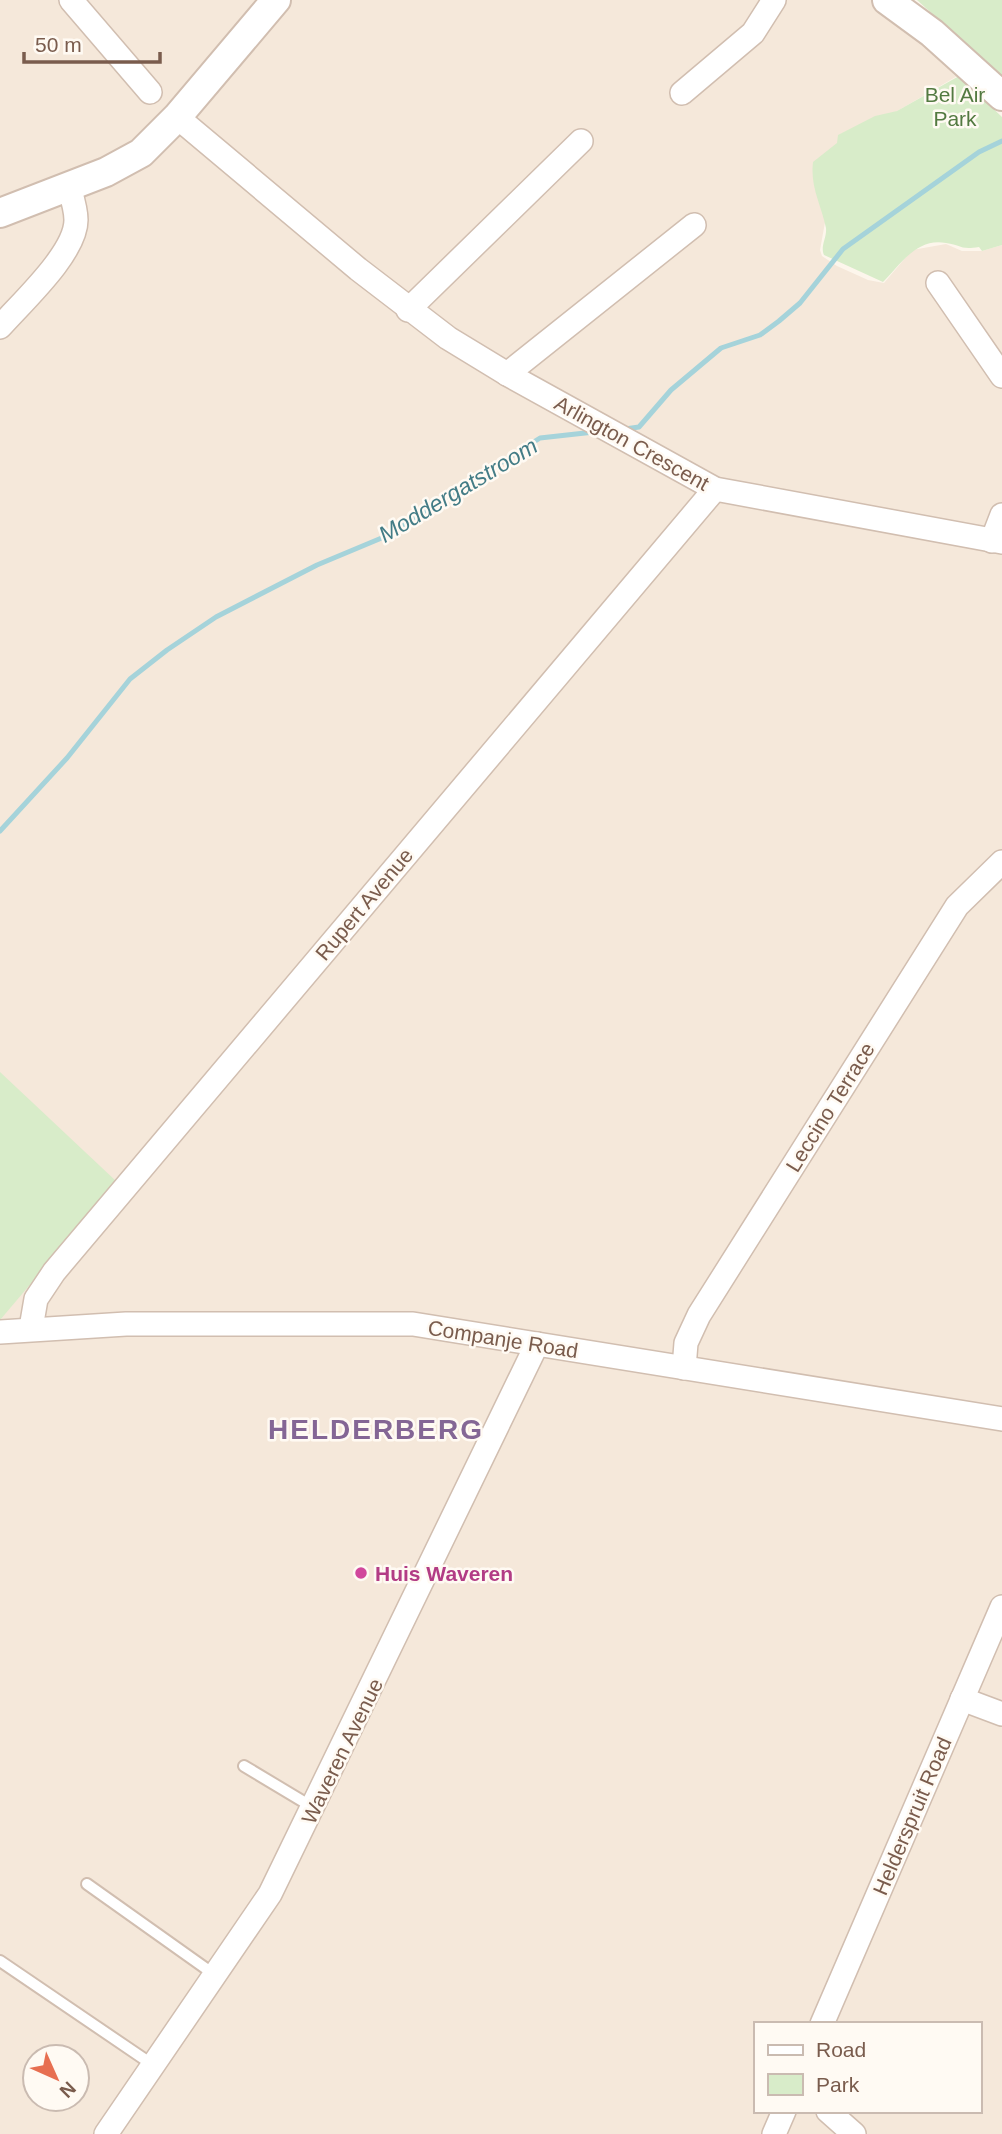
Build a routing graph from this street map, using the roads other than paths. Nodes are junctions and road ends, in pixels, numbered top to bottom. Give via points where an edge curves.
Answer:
1 (71, 0) edge
2 (276, 0) edge
3 (774, 0) edge
4 (887, 0) edge
5 (150, 92) dead end
6 (682, 93) dead end
7 (1002, 96) edge
8 (177, 117) junction
9 (582, 141) dead end
10 (69, 187) junction
11 (0, 213) edge
12 (694, 225) dead end
13 (938, 283) dead end
14 (408, 310) junction
15 (0, 327) edge
16 (507, 374) junction
17 (1002, 376) edge
18 (715, 489) junction
19 (1002, 515) edge
20 (997, 542) edge
21 (1002, 862) edge
22 (31, 1328) junction
23 (0, 1332) edge
24 (537, 1344) junction
25 (684, 1368) junction
26 (1002, 1419) edge
27 (1002, 1607) edge
28 (962, 1699) junction
29 (1002, 1714) edge
30 (244, 1766) dead end
31 (314, 1808) junction
32 (87, 1884) dead end
33 (0, 1961) edge
34 (215, 1975) junction
35 (823, 2022) edge
36 (153, 2065) junction
37 (783, 2113) edge
38 (830, 2113) edge
39 (108, 2133) edge
40 (774, 2134) edge
41 (854, 2134) edge

1 - 5 street
2 - 8 street
3 - 6 street via 753,33
4 - 7 street via 933,33
8 - 10 street via 132,159
8 - 14 street, Arlington Crescent
9 - 14 street
10 - 11 street
10 - 15 street via 76,220 73,238
12 - 16 street
13 - 17 street
14 - 16 street, Arlington Crescent
16 - 18 street, Arlington Crescent
18 - 20 street, Arlington Crescent
18 - 22 street, Rupert Avenue via 54,1272 36,1299
19 - 20 street
21 - 25 street, Leccino Terrace via 957,906 845,1083 695,1323 686,1343
22 - 23 street, Companje Road
22 - 24 street, Companje Road via 377,1322
24 - 25 street, Companje Road
24 - 31 street, Waveren Avenue
25 - 26 street, Companje Road
27 - 28 street, Helderspruit Road
28 - 29 street
28 - 35 street, Helderspruit Road
30 - 31 lane
31 - 34 street, Waveren Avenue via 270,1894
32 - 34 lane
33 - 36 lane
34 - 36 street, Waveren Avenue
36 - 39 street, Waveren Avenue
37 - 40 street
38 - 41 street

